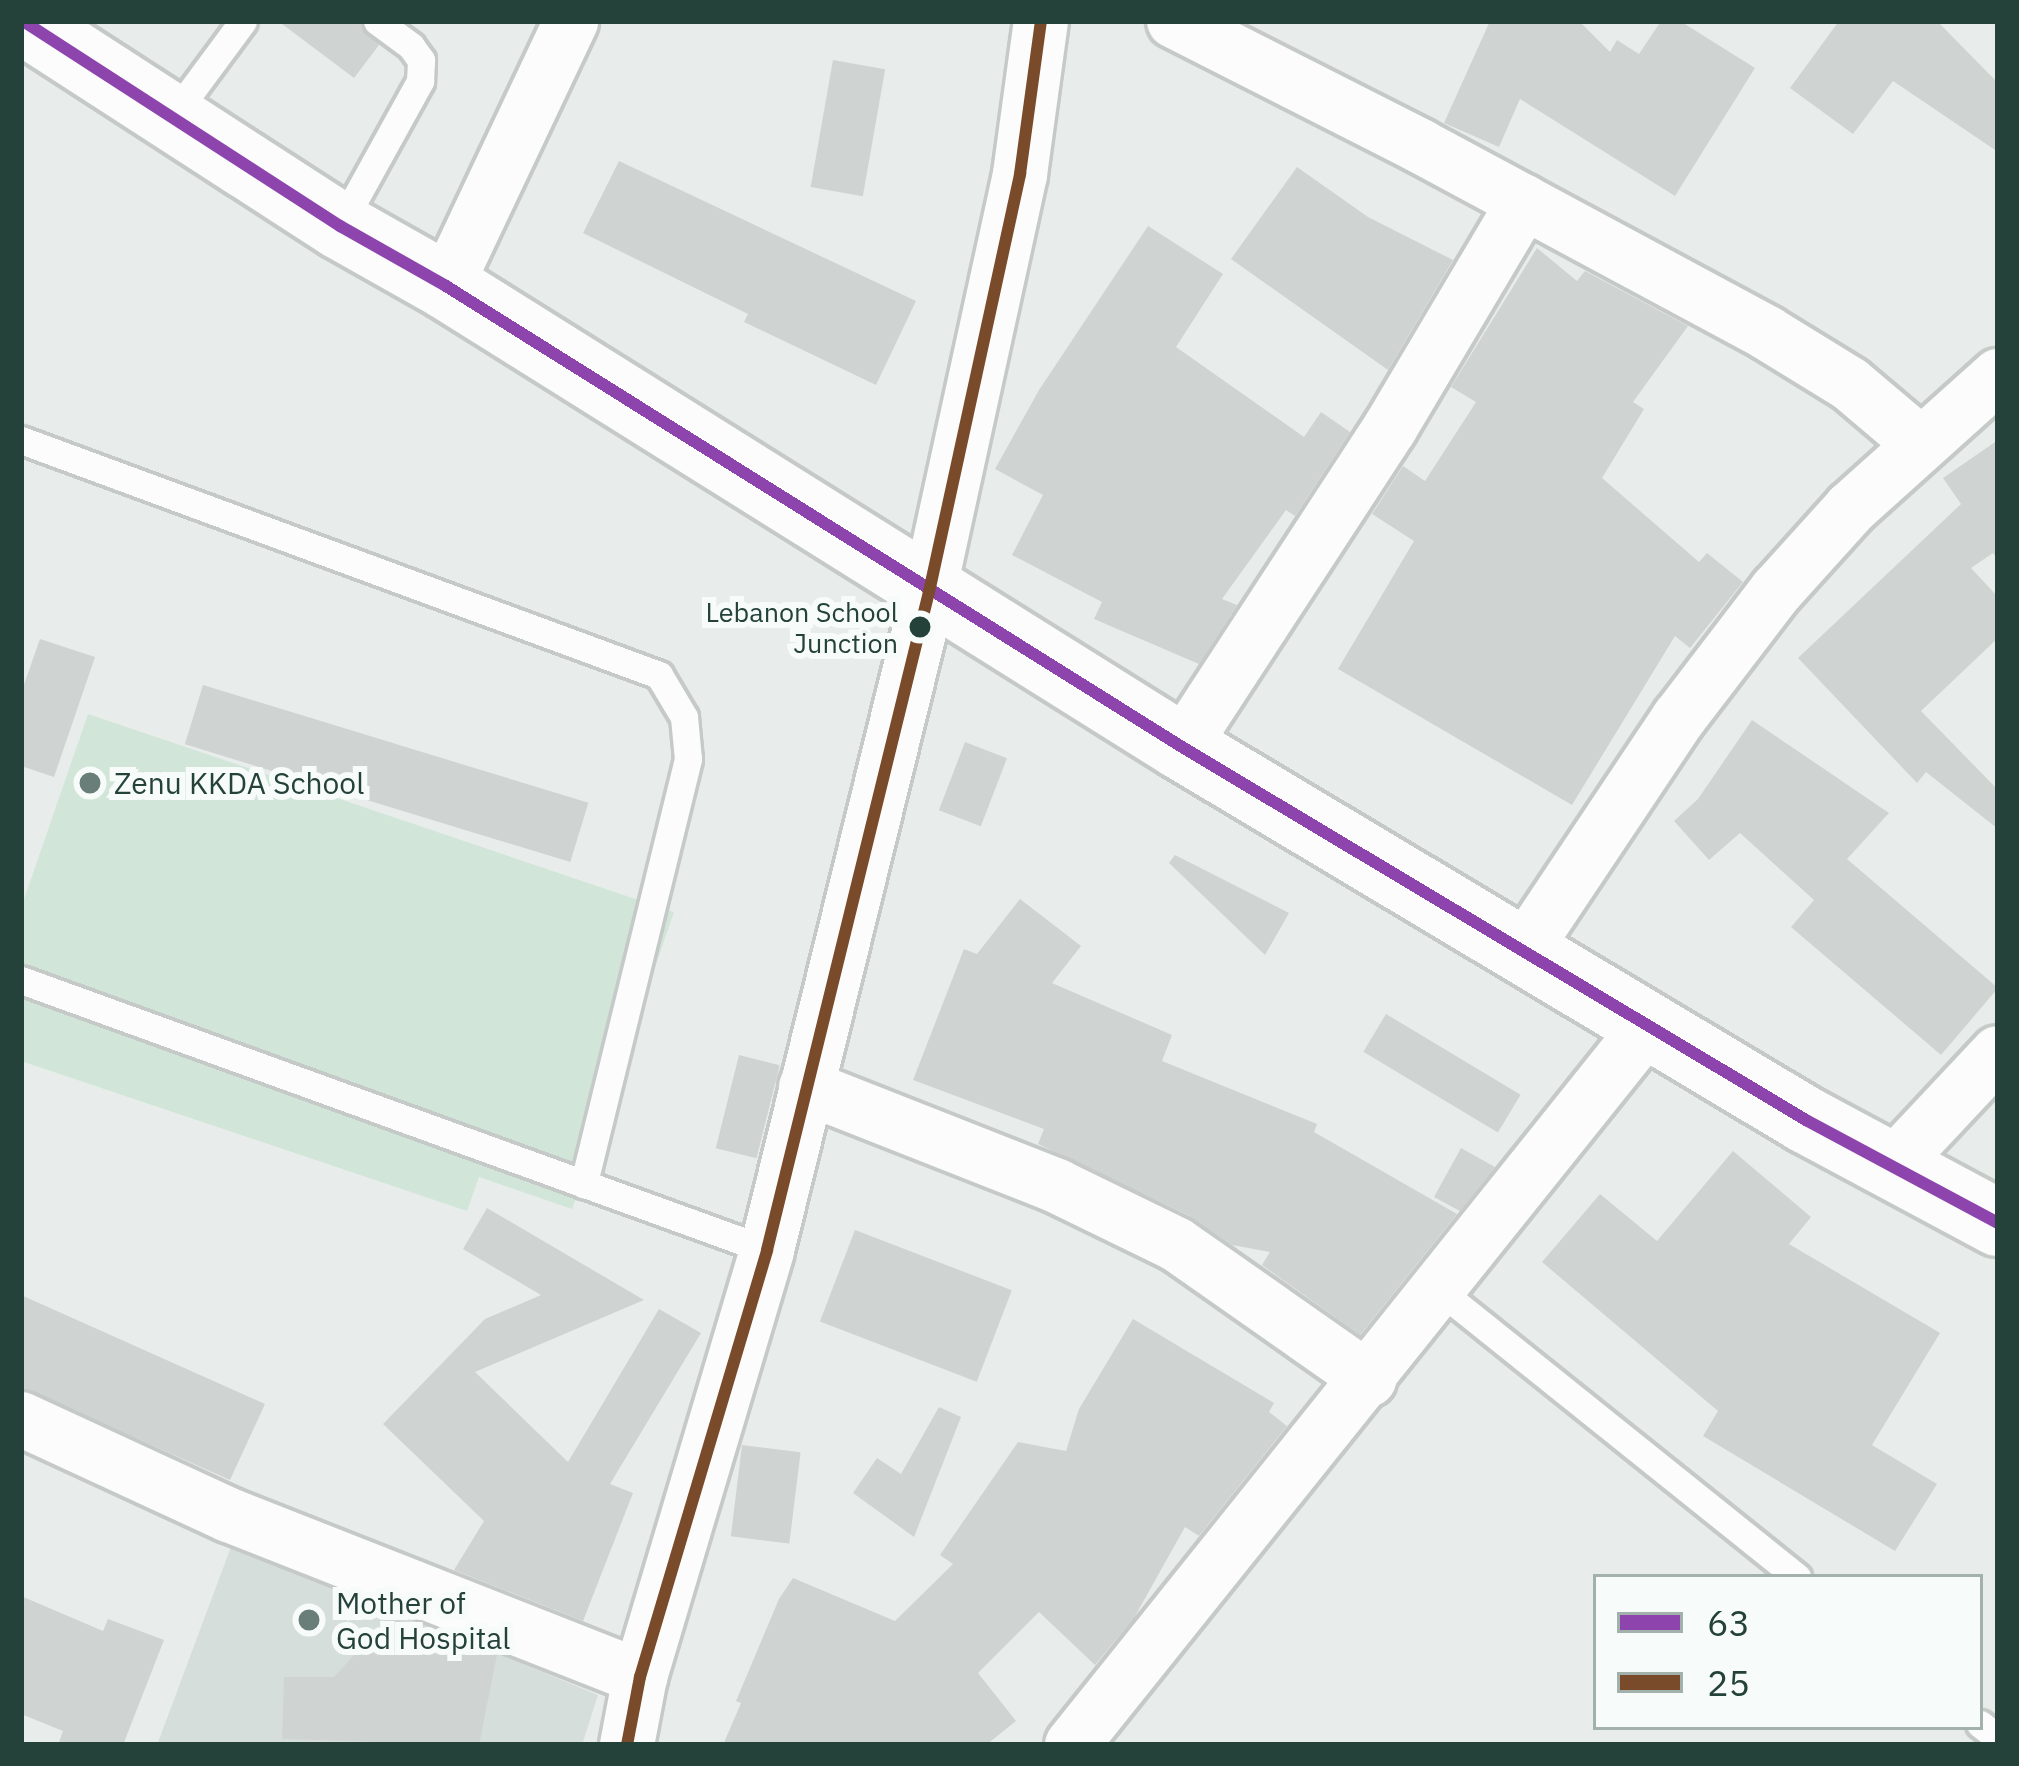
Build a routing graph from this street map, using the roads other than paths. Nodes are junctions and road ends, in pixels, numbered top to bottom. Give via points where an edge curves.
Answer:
1 (23, 21) edge
2 (242, 21) edge
3 (377, 21) edge
4 (571, 21) edge
5 (1041, 21) edge
6 (1174, 21) edge
7 (172, 117) junction
8 (1523, 202) junction
9 (340, 226) junction
10 (446, 286) junction
11 (1998, 376) edge
12 (21, 440) edge
13 (1922, 444) junction
14 (929, 592) junction
15 (1181, 747) junction
16 (1524, 950) junction
17 (21, 980) edge
18 (1648, 1026) junction
19 (1998, 1054) edge
20 (806, 1087) junction
21 (1892, 1166) junction
22 (584, 1184) junction
23 (1998, 1223) edge
24 (767, 1250) junction
25 (1438, 1290) junction
26 (1369, 1379) junction
27 (21, 1419) edge
28 (1793, 1574) edge
29 (640, 1677) junction
30 (627, 1745) edge
31 (1072, 1745) edge

1 - 7 main road
2 - 7 lane
3 - 9 lane via 411,46 421,60 420,81
4 - 10 street
5 - 14 street via 1020,174
6 - 8 street
7 - 9 main road
8 - 13 street via 1817,364
8 - 15 street via 1390,428
9 - 10 main road
10 - 14 main road
11 - 13 street
12 - 22 lane via 659,675 684,717 688,759
13 - 16 street via 1777,590 1678,718
14 - 15 main road
14 - 20 street
15 - 16 main road
16 - 18 main road
17 - 22 lane
18 - 21 main road
18 - 25 street
19 - 21 street
20 - 24 street
20 - 26 street via 1057,1186 1176,1244
21 - 23 main road
22 - 24 lane
24 - 29 street
25 - 26 street
25 - 28 lane
26 - 31 street
27 - 29 street via 229,1515
29 - 30 street

